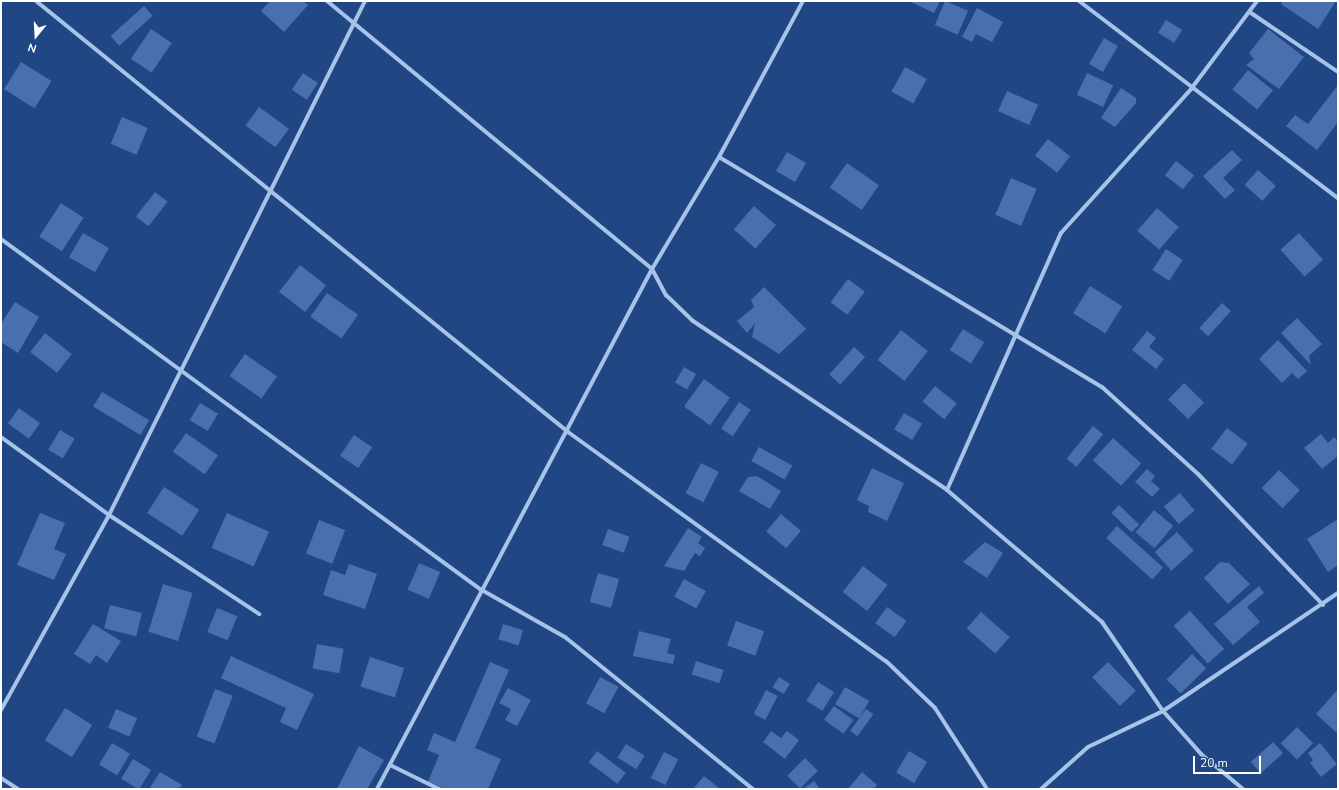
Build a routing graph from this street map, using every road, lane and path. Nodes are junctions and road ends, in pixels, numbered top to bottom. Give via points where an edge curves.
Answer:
1 (36, 1) edge
2 (327, 1) edge
3 (365, 1) edge
4 (803, 1) edge
5 (1079, 1) edge
6 (1257, 1) edge
7 (1251, 13) junction
8 (355, 22) junction
9 (1338, 72) edge
10 (1191, 89) junction
11 (719, 157) junction
12 (272, 190) junction
13 (1338, 198) edge
14 (1, 239) edge
15 (652, 270) junction
16 (1015, 338) junction
17 (179, 370) junction
18 (568, 432) junction
19 (1, 437) edge
20 (947, 490) junction
21 (109, 515) junction
22 (480, 589) junction
23 (1338, 593) edge
24 (1323, 605) junction
25 (259, 614) dead end
26 (1, 710) edge
27 (1163, 712) junction
28 (390, 766) junction
29 (1, 778) edge
30 (18, 789) edge
31 (377, 789) edge
32 (439, 789) edge
33 (753, 789) edge
34 (987, 789) edge
35 (1041, 789) edge
36 (1242, 789) edge

1 - 12 street
2 - 8 street
3 - 8 street
4 - 11 street
5 - 10 street
6 - 7 street
7 - 9 street
7 - 10 street
8 - 12 street
8 - 15 street
10 - 13 street
10 - 16 street via 1061,233
11 - 15 street
11 - 16 street
12 - 17 street
12 - 18 street
14 - 17 street
15 - 18 street
15 - 20 street via 666,294 693,321
16 - 20 street
16 - 24 street via 1102,387 1198,474
17 - 21 street
17 - 22 street
18 - 22 street
18 - 34 street via 886,661 935,708
19 - 21 street
20 - 27 street via 1102,622
21 - 25 street
21 - 26 street
22 - 28 street
22 - 33 street via 565,637
23 - 24 street
24 - 27 street
27 - 35 street via 1088,747
27 - 36 street via 1201,754
28 - 31 street
28 - 32 street
29 - 30 street

